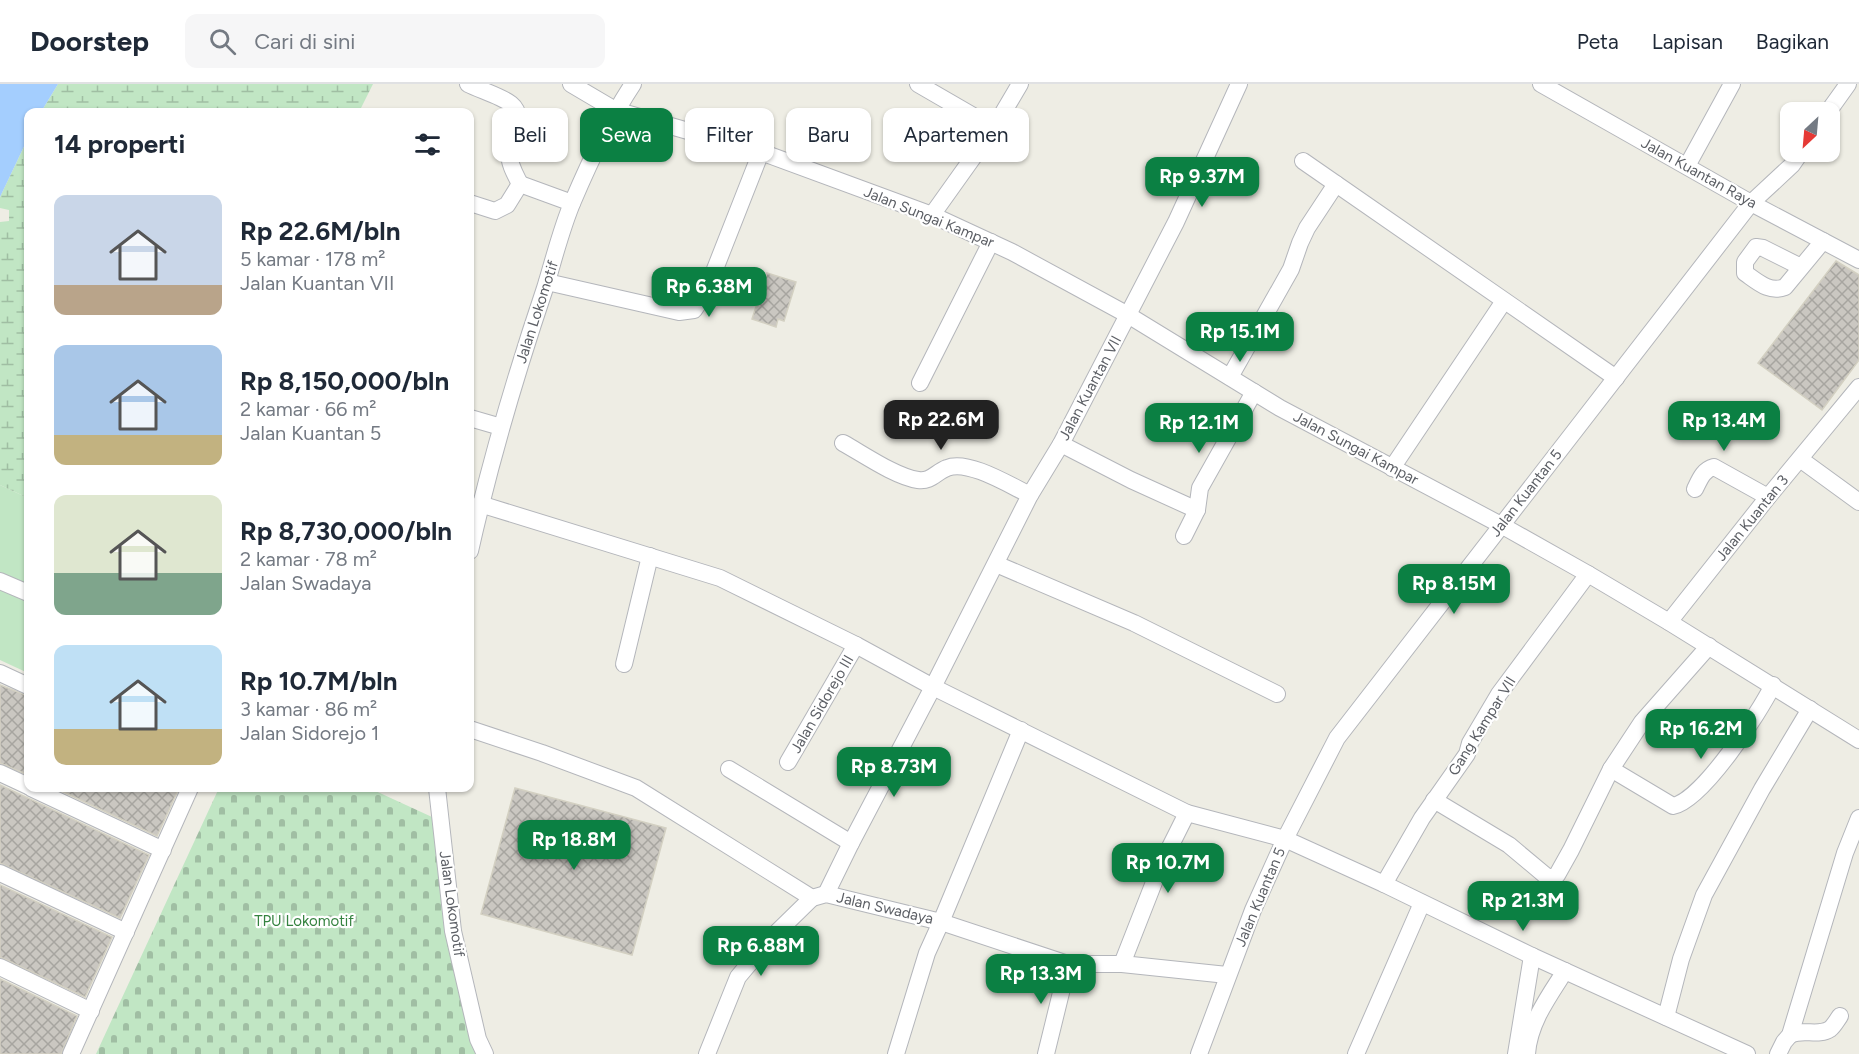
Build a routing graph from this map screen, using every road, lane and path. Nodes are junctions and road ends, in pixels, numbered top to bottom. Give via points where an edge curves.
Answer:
1 (468, 84) edge
2 (571, 84) edge
3 (633, 84) edge
4 (918, 84) edge
5 (1020, 84) edge
6 (1239, 84) edge
7 (1541, 84) edge
8 (1732, 84) edge
9 (1848, 84) edge
10 (1835, 102) edge
11 (612, 108) edge
12 (616, 108) edge
13 (959, 108) edge
14 (1006, 108) edge
15 (774, 157) edge
16 (1303, 161) dead end
17 (591, 162) edge
18 (757, 162) edge
19 (970, 162) edge
20 (1793, 162) edge
21 (1687, 166) junction
22 (520, 184) junction
23 (1336, 184) junction
24 (474, 203) edge
25 (572, 203) junction
26 (1751, 203) junction
27 (932, 215) junction
28 (1823, 241) junction
29 (991, 242) junction
30 (1859, 260) edge
31 (1801, 267) dead end
32 (547, 282) junction
33 (1504, 301) junction
34 (1128, 315) junction
35 (1230, 377) junction
36 (1616, 378) junction
37 (920, 383) dead end
38 (1859, 387) edge
39 (1254, 392) junction
40 (474, 419) edge
41 (501, 427) junction
42 (843, 443) dead end
43 (1061, 444) junction
44 (1800, 459) junction
45 (1392, 468) junction
46 (1695, 489) dead end
47 (1030, 495) junction
48 (1768, 497) junction
49 (1859, 502) edge
50 (480, 504) junction
51 (1197, 510) junction
52 (1501, 525) junction
53 (474, 532) edge
54 (1184, 536) dead end
55 (650, 556) junction
56 (996, 564) junction
57 (1588, 574) junction
58 (0, 581) edge
59 (24, 590) edge
60 (1669, 622) junction
61 (856, 645) junction
62 (1709, 646) junction
63 (624, 664) dead end
64 (0, 673) edge
65 (24, 684) edge
66 (1773, 686) junction
67 (933, 687) junction
68 (1276, 694) dead end
69 (1810, 708) junction
70 (474, 730) edge
71 (1021, 730) junction
72 (1859, 740) edge
73 (788, 762) dead end
74 (729, 769) dead end
75 (1611, 770) junction
76 (0, 773) edge
77 (24, 784) edge
78 (41, 792) edge
79 (188, 792) edge
80 (437, 792) edge
81 (1434, 800) junction
82 (1187, 813) junction
83 (1859, 818) edge
84 (1286, 839) junction
85 (850, 843) junction
86 (163, 850) junction
87 (0, 873) edge
88 (1384, 884) junction
89 (819, 896) junction
90 (1422, 903) junction
91 (941, 922) junction
92 (126, 932) junction
93 (1532, 956) junction
94 (1068, 964) junction
95 (1122, 964) junction
96 (0, 967) edge
97 (1565, 971) junction
98 (1227, 975) junction
99 (91, 1011) junction
100 (1840, 1016) dead end
101 (1666, 1017) junction
102 (1790, 1035) junction
103 (71, 1054) edge
104 (485, 1054) edge
105 (707, 1054) edge
106 (896, 1054) edge
107 (1046, 1054) edge
108 (1199, 1054) edge
109 (1356, 1054) edge
110 (1516, 1054) edge
111 (1527, 1054) edge
112 (1747, 1054) edge
113 (1779, 1054) edge

1 - 22 street via 510,103 516,110 518,118 509,156
2 - 11 street, Jalan Sungai Kampar
3 - 12 street, Jalan Lokomotif
4 - 13 street
5 - 14 street
6 - 34 street, Jalan Kuantan VII
7 - 21 street, Jalan Kuantan Raya
8 - 21 street
9 - 10 street
15 - 27 street, Jalan Sungai Kampar
16 - 23 street
17 - 25 street, Jalan Lokomotif
18 - 32 street via 706,292 694,310 679,312
19 - 27 street
20 - 26 street, Jalan Kuantan 5
21 - 26 street, Jalan Kuantan Raya
22 - 24 street via 507,205 495,211
22 - 25 street
23 - 33 street
23 - 35 street via 1307,228 1291,269
25 - 32 street, Jalan Lokomotif
26 - 28 street, Jalan Kuantan Raya
26 - 36 street, Jalan Kuantan 5
27 - 29 street, Jalan Sungai Kampar
28 - 30 street, Jalan Kuantan Raya
28 - 31 street
29 - 34 street, Jalan Sungai Kampar
29 - 37 street
32 - 41 street, Jalan Lokomotif
33 - 36 street
33 - 45 street
34 - 35 street, Jalan Sungai Kampar
34 - 43 street, Jalan Kuantan VII
35 - 39 street, Jalan Sungai Kampar
36 - 52 street, Jalan Kuantan 5
38 - 44 street, Jalan Kuantan 3
39 - 45 street, Jalan Sungai Kampar
39 - 51 street via 1200,488
40 - 41 street
41 - 50 street, Jalan Lokomotif
42 - 47 street via 919,481 930,480 955,466 988,475
43 - 47 street, Jalan Kuantan VII
43 - 51 street
44 - 48 street, Jalan Kuantan 3
44 - 49 street
45 - 52 street, Jalan Sungai Kampar
46 - 48 street via 1703,473 1714,466
47 - 56 street, Jalan Kuantan VII
48 - 60 street, Jalan Kuantan 3
50 - 53 street, Jalan Lokomotif
50 - 55 street
51 - 54 street
52 - 57 street, Jalan Sungai Kampar
52 - 84 street, Jalan Kuantan 5 via 1342,732
55 - 61 street via 720,578
55 - 63 street
56 - 67 street, Jalan Kuantan VII
56 - 68 street via 1134,623
57 - 60 street, Jalan Sungai Kampar
57 - 81 street, Gang Kampar VII via 1499,693 1467,754
58 - 59 street
60 - 62 street, Jalan Sungai Kampar
61 - 67 street
61 - 73 street, Jalan Sidorejo III
62 - 66 street, Jalan Sungai Kampar
62 - 75 street via 1642,722
64 - 65 street
66 - 69 street, Jalan Sungai Kampar
66 - 75 street via 1724,760 1681,804 1673,806
67 - 71 street
67 - 85 street, Jalan Kuantan VII
69 - 72 street, Jalan Sungai Kampar
69 - 101 street via 1704,895
70 - 89 street, Jalan Swadaya via 636,788
71 - 82 street
71 - 91 street
74 - 85 street
75 - 81 street via 1553,878 1509,845
76 - 77 street
78 - 86 street
79 - 86 street
80 - 104 street, Jalan Lokomotif via 453,931
81 - 88 street, Gang Kampar VII
82 - 84 street
82 - 95 street via 1160,867
83 - 102 street
84 - 88 street
84 - 98 street, Jalan Kuantan 5
85 - 89 street, Jalan Kuantan VII
86 - 92 street
87 - 92 street
88 - 90 street
89 - 91 street, Jalan Swadaya
89 - 105 street via 769,940 738,977
90 - 93 street
90 - 109 street
91 - 94 street, Jalan Swadaya
91 - 106 street via 927,953
92 - 99 street
93 - 97 street
93 - 110 street
94 - 95 street, Jalan Swadaya
94 - 107 street
95 - 98 street, Jalan Swadaya
96 - 99 street
97 - 101 street
97 - 111 street via 1533,1025
98 - 108 street, Jalan Kuantan 5
99 - 103 street
100 - 102 street via 1831,1029
101 - 112 street
102 - 113 street

